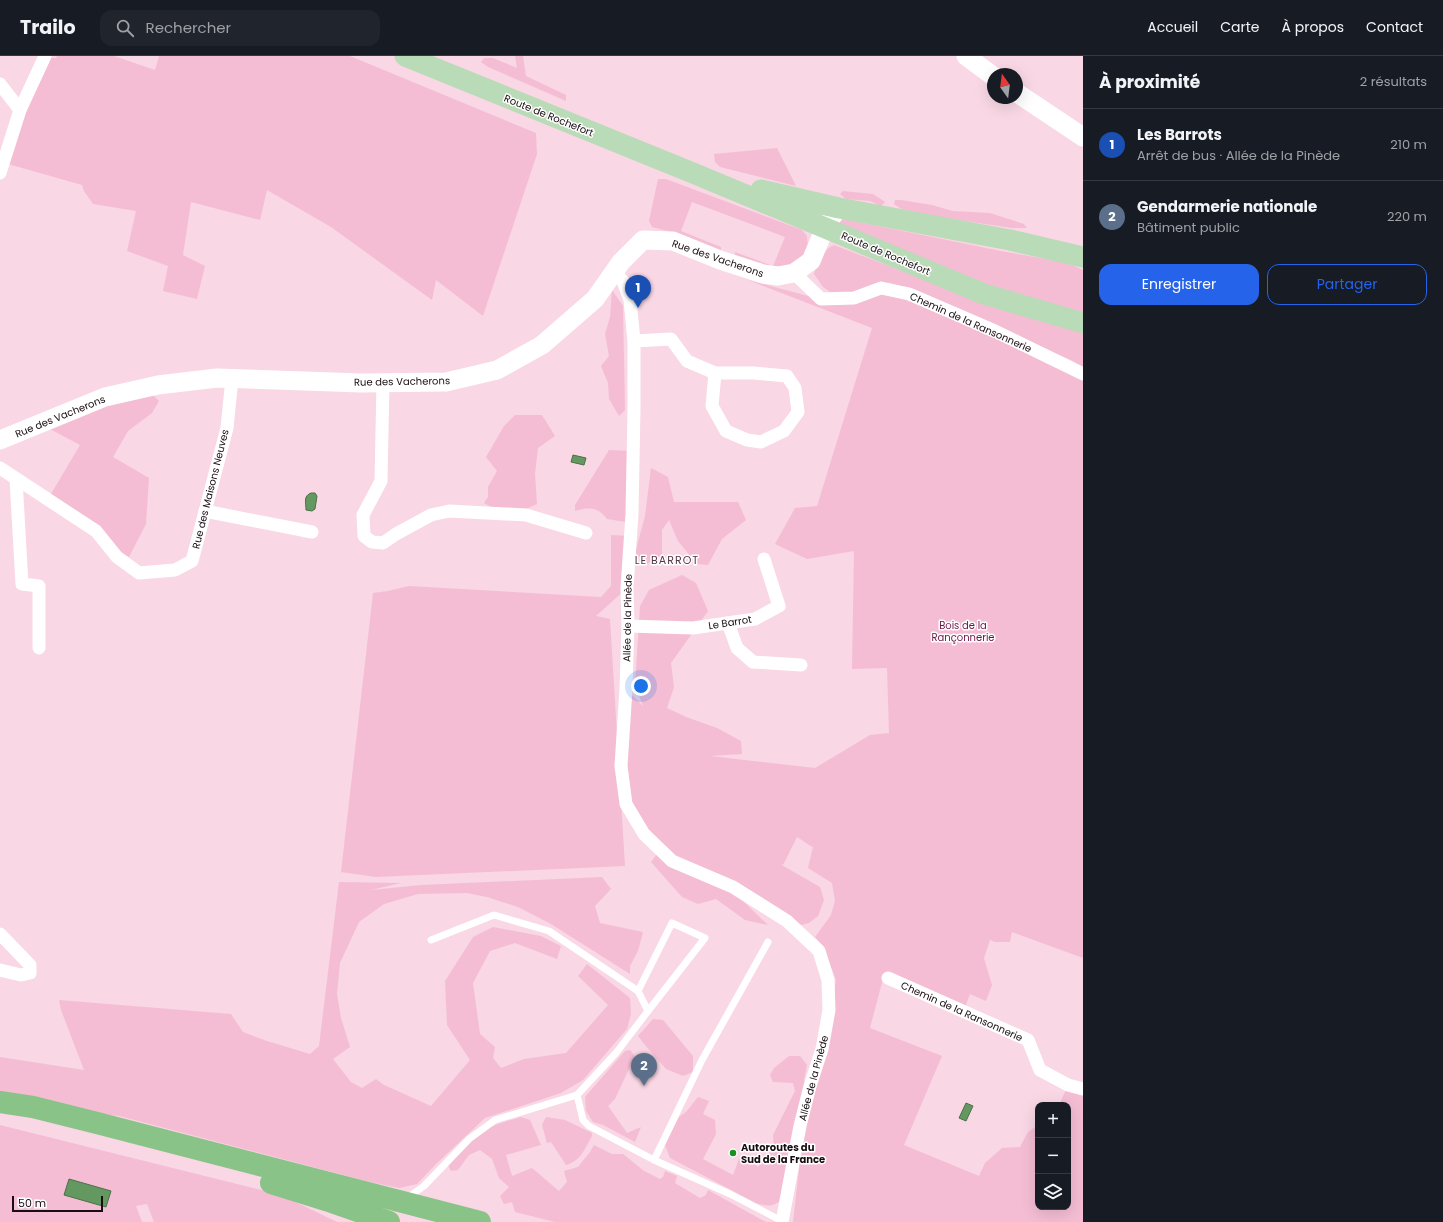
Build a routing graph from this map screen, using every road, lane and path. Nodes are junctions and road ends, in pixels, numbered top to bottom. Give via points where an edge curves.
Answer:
1 (44, 56) edge
2 (405, 56) edge
3 (966, 56) edge
4 (987, 72) edge
5 (0, 84) edge
6 (1023, 96) edge
7 (20, 110) junction
8 (1083, 137) edge
9 (0, 173) edge
10 (693, 173) junction
11 (838, 208) junction
12 (825, 228) junction
13 (1083, 257) edge
14 (614, 272) junction
15 (794, 273) junction
16 (1083, 323) edge
17 (634, 341) junction
18 (715, 373) junction
19 (1083, 374) edge
20 (232, 378) junction
21 (383, 383) junction
22 (0, 440) edge
23 (0, 468) edge
24 (16, 479) junction
25 (205, 511) junction
26 (312, 532) dead end
27 (586, 533) dead end
28 (764, 558) dead end
29 (728, 623) junction
30 (628, 626) junction
31 (39, 648) dead end
32 (801, 665) dead end
33 (0, 934) edge
34 (431, 940) dead end
35 (768, 942) dead end
36 (0, 970) edge
37 (888, 978) dead end
38 (638, 991) junction
39 (648, 1010) junction
40 (1083, 1089) edge
41 (577, 1095) junction
42 (0, 1102) edge
43 (0, 1116) edge
44 (654, 1160) junction
45 (402, 1202) junction
46 (389, 1222) edge
47 (480, 1222) edge
48 (782, 1222) edge

1 - 7 street
2 - 10 main road, Route de Rochefort
3 - 4 street
5 - 7 street
6 - 8 street
7 - 9 street
10 - 11 main road, Route de Rochefort
10 - 12 main road, Route de Rochefort
11 - 12 street, Rue des Vacherons
11 - 13 main road, Route de Rochefort via 1010,240
12 - 15 street, Rue des Vacherons via 810,261
12 - 16 main road, Route de Rochefort via 984,294
14 - 15 street, Rue des Vacherons via 643,240 673,241 763,274 778,276
14 - 17 street, Allée de la Pinède via 623,281 630,300
14 - 21 street, Rue des Vacherons via 594,299 542,345 497,370 446,382
15 - 19 street, Chemin de la Ransonnerie via 821,299 854,298 881,288 908,294 995,331
17 - 18 street via 671,339 687,361
17 - 30 street, Allée de la Pinède via 633,498 627,588
18 - 18 street via 712,406 726,431 747,440 761,442 784,431 798,412 795,388 787,376
20 - 21 street, Rue des Vacherons
20 - 22 street, Rue des Vacherons via 158,385 105,397
20 - 25 street, Rue des Maisons Neuves via 227,428
21 - 27 street via 381,481 363,515 364,536 372,542 383,543 431,515 449,511 526,515
23 - 24 street, Rue des Maisons Neuves
24 - 25 street, Rue des Maisons Neuves via 96,531 117,557 139,573 175,570 192,561
24 - 31 street via 22,584 39,586
25 - 26 street
28 - 29 street, Le Barrot via 779,606 755,619
29 - 30 street, Le Barrot via 693,628
29 - 32 street via 737,648 754,662
30 - 48 street, Allée de la Pinède via 621,766 626,804 644,834 672,861 733,887 787,921 819,951 828,980 829,1010 822,1049 800,1126
33 - 36 street via 30,965 30,973 21,975
34 - 38 lane via 494,915 549,931
35 - 44 lane via 702,1060
37 - 40 street, Chemin de la Ransonnerie via 1028,1040 1040,1070 1068,1085
38 - 39 lane
38 - 39 lane via 672,923 705,938
39 - 41 lane via 616,1053
41 - 44 lane via 583,1120 589,1126
41 - 45 lane via 495,1120 469,1139 424,1186
42 - 45 highway via 33,1107
43 - 46 highway via 92,1135 282,1186
44 - 48 lane via 730,1194
45 - 47 highway

